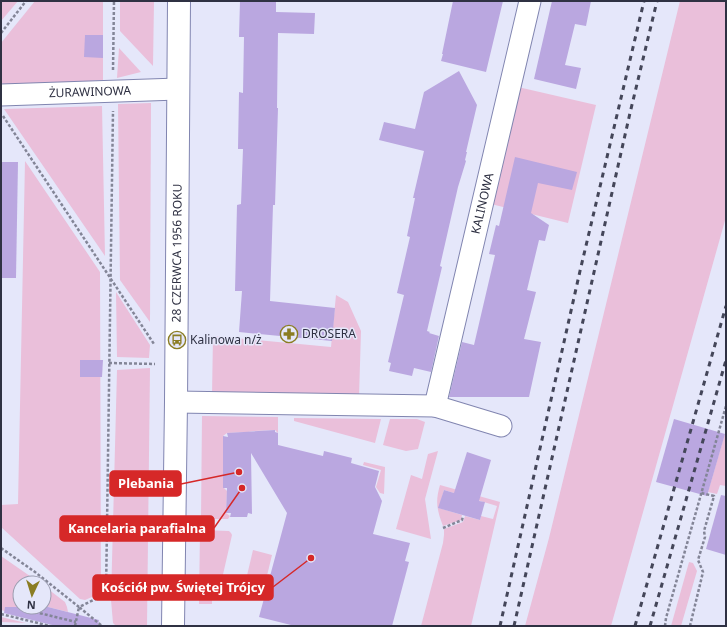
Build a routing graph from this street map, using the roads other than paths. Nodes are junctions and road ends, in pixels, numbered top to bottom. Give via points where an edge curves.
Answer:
1 (179, 1) edge
2 (530, 1) edge
3 (178, 88) junction
4 (1, 95) edge
5 (176, 402) junction
6 (435, 406) junction
7 (501, 426) dead end
8 (172, 626) edge

1 - 3 street, 28 CZERWCA 1956 ROKU
2 - 6 street, KALINOWA
3 - 4 street, ŻURAWINOWA
3 - 5 street, 28 CZERWCA 1956 ROKU
5 - 6 street
5 - 8 street, 28 CZERWCA 1956 ROKU
6 - 7 street

